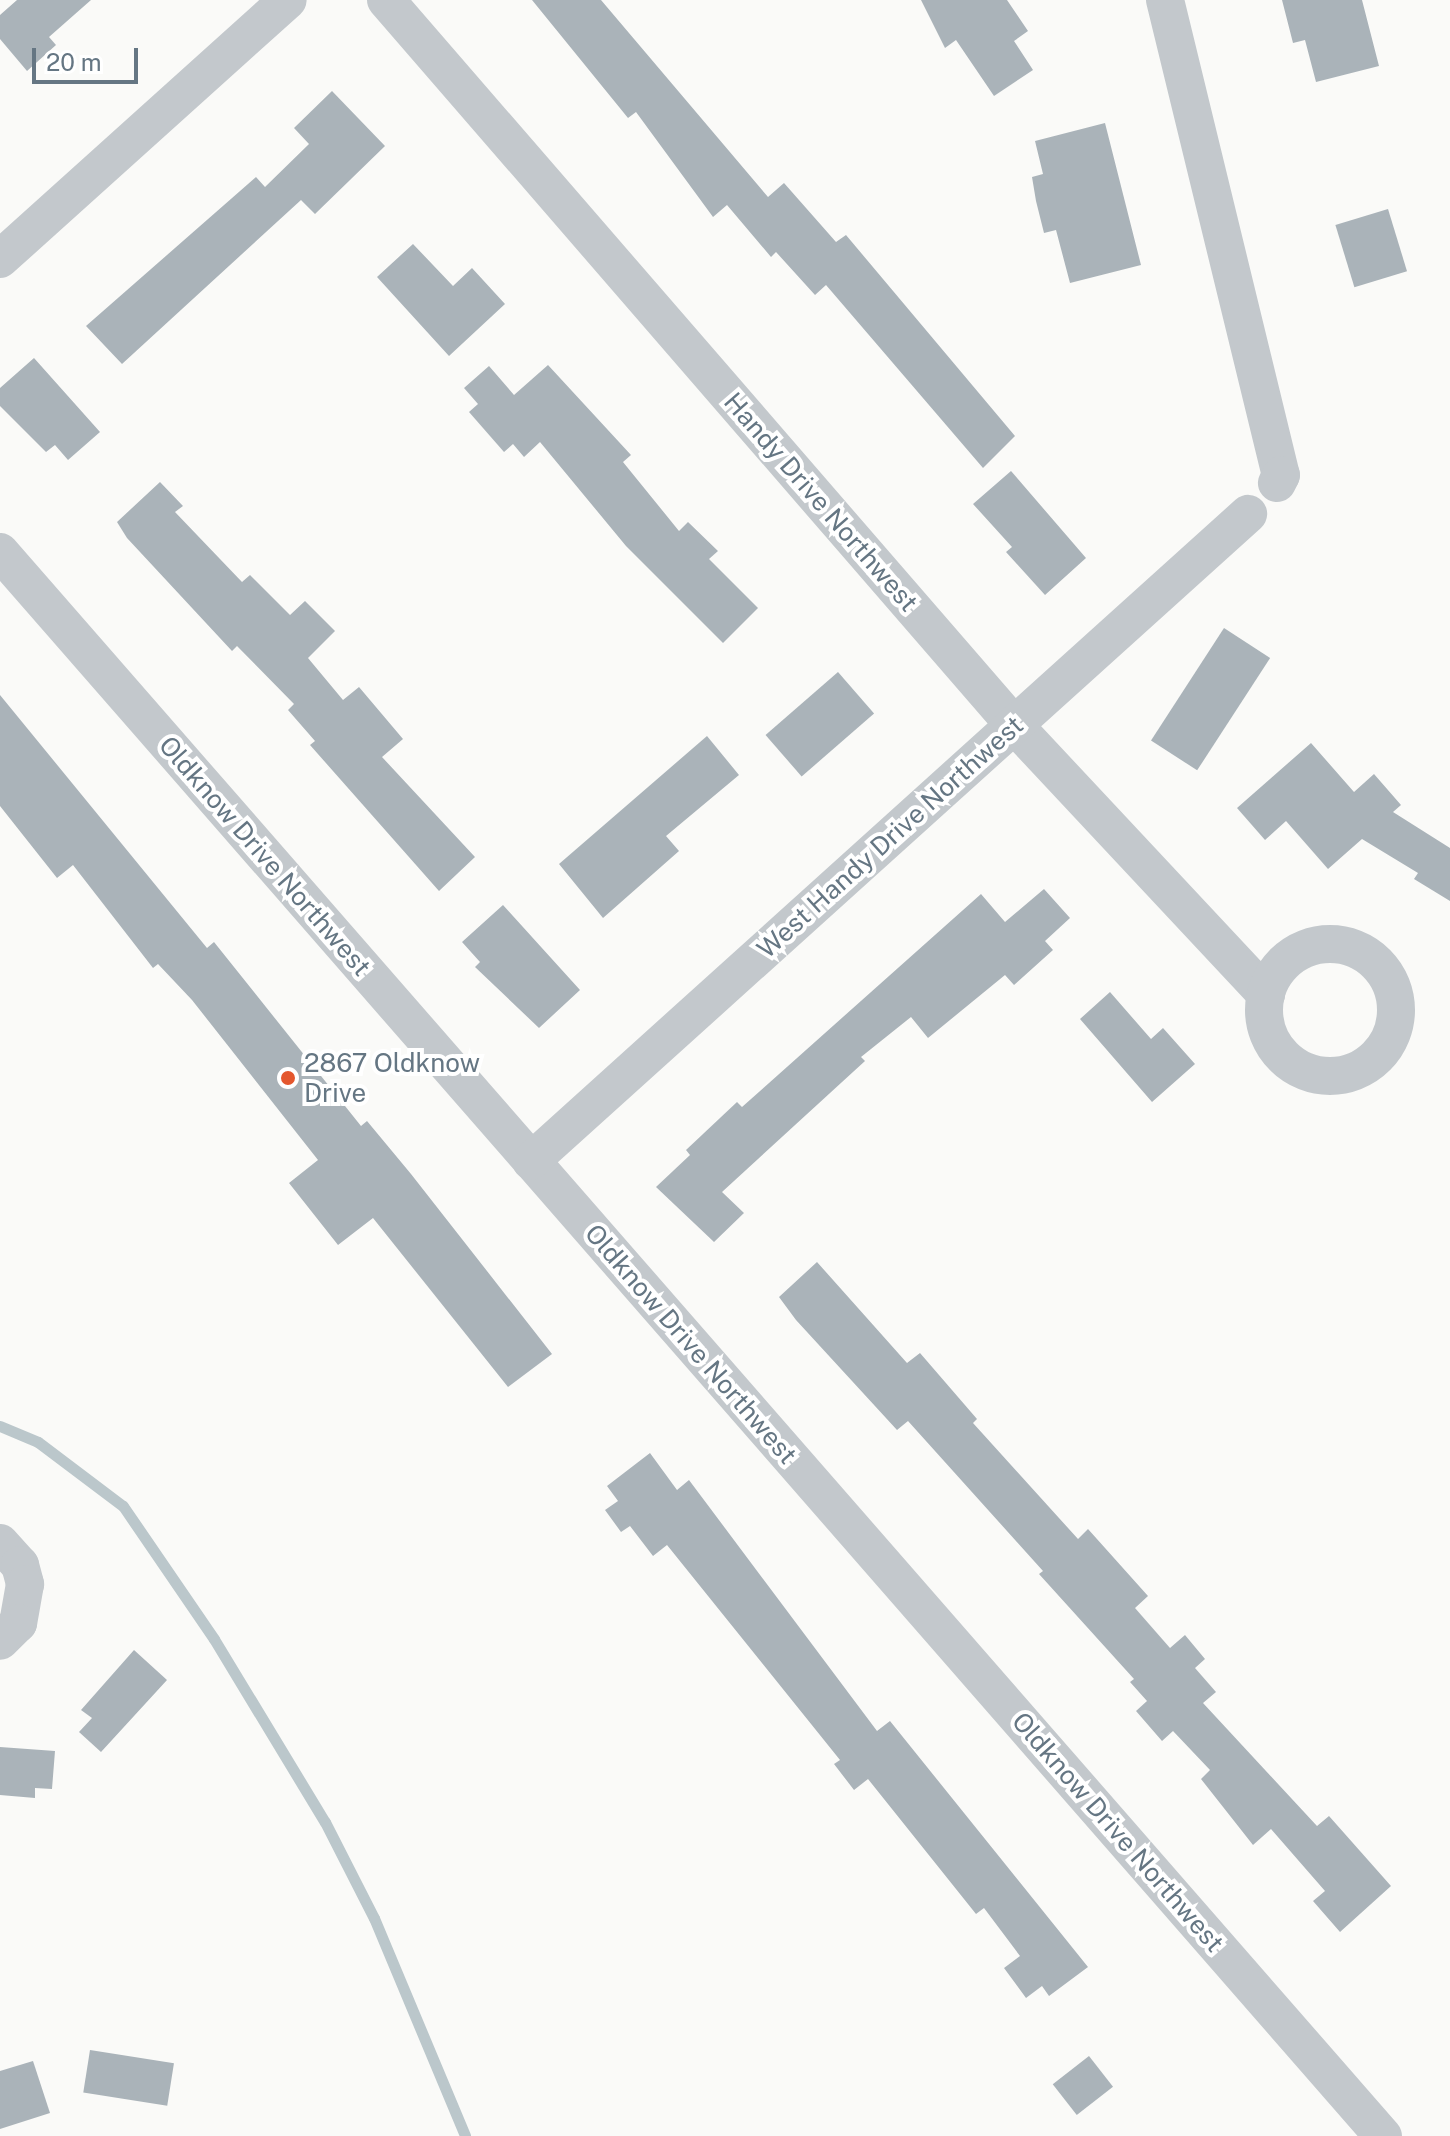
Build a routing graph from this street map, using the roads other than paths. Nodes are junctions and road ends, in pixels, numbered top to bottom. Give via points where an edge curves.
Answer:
1 (288, 0) edge
2 (386, 0) edge
3 (1165, 0) edge
4 (0, 259) edge
5 (1277, 483) dead end
6 (1248, 514) dead end
7 (0, 552) edge
8 (1014, 725) junction
9 (1266, 994) dead end
10 (531, 1161) junction
11 (0, 1543) edge
12 (0, 1641) edge
13 (1383, 2136) edge

1 - 4 street
2 - 8 street, Handy Drive Northwest
3 - 5 street via 1281,475
6 - 8 street, West Handy Drive Northwest
7 - 10 street, Oldknow Drive Northwest
8 - 9 street, Handy Drive Northwest
8 - 10 street, West Handy Drive Northwest
10 - 13 street, Oldknow Drive Northwest
11 - 12 street via 20,1565 25,1584 18,1623

